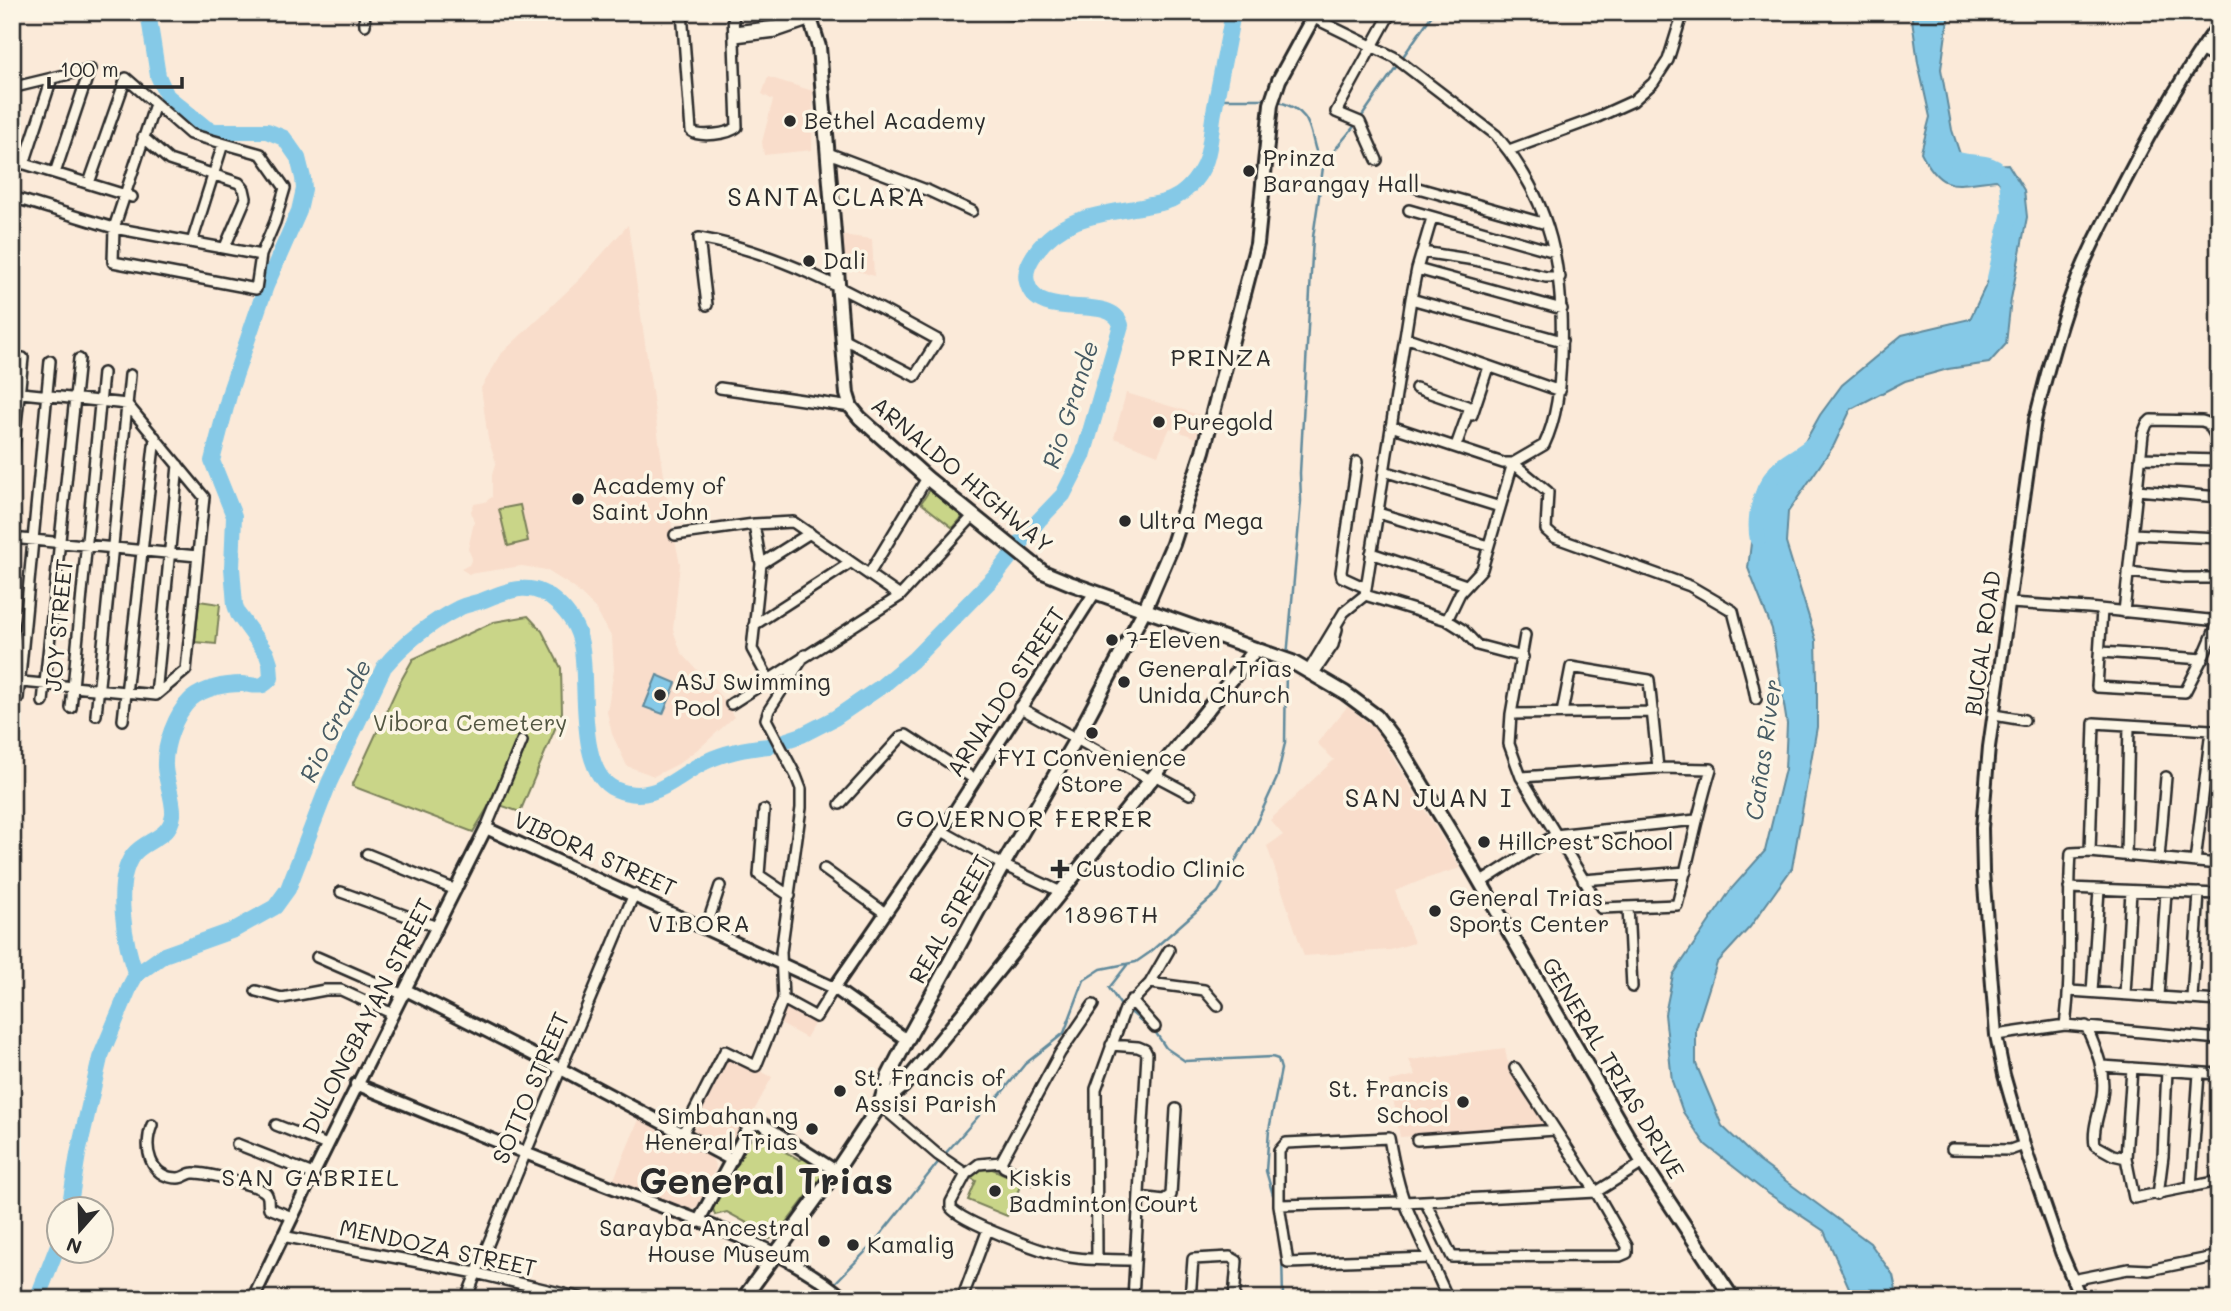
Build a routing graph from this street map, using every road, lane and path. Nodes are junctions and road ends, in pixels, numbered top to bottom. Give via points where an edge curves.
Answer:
1 (364, 12) edge
2 (682, 12) edge
3 (733, 12) edge
4 (989, 12) edge
5 (1016, 12) edge
6 (1391, 12) edge
7 (1683, 12) edge
8 (809, 15) edge
9 (1315, 15) edge
10 (2219, 24) edge
11 (365, 25) dead end
12 (735, 34) junction
13 (1373, 45) junction
14 (2200, 50) junction
15 (2219, 60) edge
16 (52, 78) junction
17 (12, 95) edge
18 (155, 104) junction
19 (143, 137) junction
20 (223, 144) junction
21 (1509, 150) junction
22 (828, 153) junction
23 (12, 160) edge
24 (1377, 160) dead end
25 (24, 163) junction
26 (55, 173) junction
27 (214, 175) junction
28 (89, 183) junction
29 (1411, 186) dead end
30 (128, 196) junction
31 (12, 197) edge
32 (1409, 210) dead end
33 (972, 211) dead end
34 (1432, 218) junction
35 (1546, 224) junction
36 (114, 228) junction
37 (192, 242) junction
38 (225, 247) junction
39 (1422, 252) junction
40 (1555, 252) junction
41 (261, 255) junction
42 (1417, 269) junction
43 (1560, 277) junction
44 (839, 286) junction
45 (1411, 299) junction
46 (707, 305) dead end
47 (1562, 309) junction
48 (1405, 337) junction
49 (842, 338) junction
50 (1562, 341) junction
51 (23, 358) dead end
52 (79, 359) dead end
53 (50, 361) dead end
54 (1488, 367) junction
55 (103, 373) dead end
56 (130, 375) dead end
57 (720, 388) dead end
58 (1416, 388) dead end
59 (1560, 391) junction
60 (16, 393) edge
61 (47, 396) junction
62 (74, 399) junction
63 (100, 401) junction
64 (127, 404) junction
65 (851, 407) junction
66 (1391, 426) junction
67 (155, 437) junction
68 (2219, 442) edge
69 (1458, 447) junction
70 (2140, 458) junction
71 (2219, 460) edge
72 (12, 462) edge
73 (1357, 462) dead end
74 (1513, 463) junction
75 (178, 465) junction
76 (1384, 471) junction
77 (927, 478) junction
78 (2137, 490) junction
79 (2219, 497) edge
80 (1500, 507) junction
81 (1378, 513) junction
82 (974, 515) junction
83 (754, 524) junction
84 (810, 533) junction
85 (2132, 534) junction
86 (675, 536) dead end
87 (12, 538) edge
88 (2219, 538) edge
89 (33, 540) junction
90 (60, 543) junction
91 (86, 546) junction
92 (1488, 546) junction
93 (114, 548) junction
94 (142, 551) junction
95 (1371, 553) junction
96 (169, 554) junction
97 (197, 556) junction
98 (850, 563) junction
99 (761, 565) junction
100 (2128, 572) junction
101 (869, 574) junction
102 (2219, 578) edge
103 (1466, 585) junction
104 (1095, 592) junction
105 (1365, 592) junction
106 (900, 596) junction
107 (2010, 603) junction
108 (1145, 609) junction
109 (2102, 610) junction
110 (2124, 612) junction
111 (1447, 620) junction
112 (2219, 621) edge
113 (754, 625) junction
114 (1525, 635) dead end
115 (1256, 649) junction
116 (2101, 652) junction
117 (805, 655) junction
118 (1523, 657) junction
119 (2203, 659) junction
120 (1311, 672) junction
121 (768, 678) junction
122 (16, 681) edge
123 (45, 684) junction
124 (72, 687) junction
125 (99, 690) junction
126 (126, 692) junction
127 (156, 695) junction
128 (18, 698) dead end
129 (1756, 699) dead end
130 (43, 702) dead end
131 (731, 704) dead end
132 (1019, 707) junction
133 (71, 708) dead end
134 (1653, 712) junction
135 (1562, 713) junction
136 (1511, 714) junction
137 (96, 715) dead end
138 (1994, 715) junction
139 (123, 720) dead end
140 (2024, 720) dead end
141 (2129, 726) junction
142 (2215, 728) edge
143 (1076, 739) junction
144 (522, 741) dead end
145 (1658, 768) junction
146 (1521, 777) junction
147 (2166, 777) dead end
148 (1154, 778) junction
149 (974, 779) junction
150 (1190, 793) dead end
151 (840, 804) dead end
152 (764, 810) dead end
153 (1696, 820) junction
154 (486, 828) junction
155 (942, 831) junction
156 (1555, 835) junction
157 (2090, 852) junction
158 (366, 854) dead end
159 (2126, 855) junction
160 (2159, 858) junction
161 (2195, 862) junction
162 (2219, 864) edge
163 (1003, 865) junction
164 (824, 869) dead end
165 (1686, 872) junction
166 (1583, 880) junction
167 (1480, 883) junction
168 (720, 887) dead end
169 (2069, 888) junction
170 (456, 890) junction
171 (2099, 890) junction
172 (2131, 891) junction
173 (341, 892) dead end
174 (1061, 892) junction
175 (2166, 892) junction
176 (2199, 893) junction
177 (634, 894) junction
178 (2219, 894) edge
179 (790, 896) junction
180 (1628, 907) junction
181 (885, 913) junction
182 (438, 927) junction
183 (706, 928) junction
184 (1169, 950) dead end
185 (317, 957) dead end
186 (782, 963) junction
187 (1150, 983) junction
188 (834, 988) junction
189 (1632, 988) dead end
190 (256, 991) dead end
191 (2070, 992) junction
192 (2092, 992) junction
193 (405, 993) junction
194 (2125, 994) junction
195 (2159, 996) junction
196 (2192, 998) junction
197 (783, 999) junction
198 (1131, 1000) junction
199 (2219, 1001) edge
200 (1093, 1005) dead end
201 (1218, 1006) dead end
202 (393, 1014) junction
203 (2065, 1025) junction
204 (2087, 1026) junction
205 (1155, 1027) dead end
206 (1996, 1035) junction
207 (2219, 1039) edge
208 (907, 1040) junction
209 (1111, 1045) junction
210 (2102, 1066) junction
211 (1515, 1068) dead end
212 (2132, 1068) junction
213 (561, 1069) junction
214 (2167, 1070) junction
215 (2199, 1073) junction
216 (2219, 1074) edge
217 (356, 1084) junction
218 (880, 1105) junction
219 (1176, 1109) dead end
220 (152, 1125) dead end
221 (276, 1125) dead end
222 (1555, 1130) junction
223 (683, 1133) junction
224 (1417, 1140) dead end
225 (237, 1143) dead end
226 (327, 1145) junction
227 (2024, 1145) junction
228 (1952, 1149) dead end
229 (523, 1153) junction
230 (2126, 1158) junction
231 (732, 1160) junction
232 (1001, 1162) junction
233 (1643, 1164) junction
234 (836, 1171) junction
235 (313, 1174) junction
236 (966, 1174) junction
237 (1031, 1179) dead end
238 (2219, 1181) edge
239 (2191, 1187) junction
240 (12, 1190) edge
241 (1596, 1192) junction
242 (2158, 1195) junction
243 (1139, 1197) junction
244 (1425, 1201) junction
245 (1404, 1202) junction
246 (1279, 1205) junction
247 (12, 1215) edge
248 (292, 1217) junction
249 (698, 1222) junction
250 (988, 1229) junction
251 (282, 1236) junction
252 (775, 1252) junction
253 (2219, 1256) edge
254 (1430, 1258) junction
255 (1097, 1259) junction
256 (1135, 1260) junction
257 (476, 1273) junction
258 (2072, 1280) junction
259 (842, 1296) edge
260 (253, 1299) edge
261 (466, 1299) edge
262 (585, 1299) edge
263 (743, 1299) edge
264 (962, 1299) edge
265 (1133, 1299) edge
266 (1190, 1299) edge
267 (1234, 1299) edge
268 (1448, 1299) edge
269 (1732, 1299) edge
270 (2081, 1299) edge

1 - 11 street
2 - 12 street via 694,134 737,127
3 - 12 street
4 - 5 street
6 - 13 street
7 - 21 street via 1668,60 1653,83 1633,101
8 - 12 street via 776,29
8 - 22 main road, ARNALDO HIGHWAY via 819,47
9 - 13 street
9 - 108 main road, REAL STREET via 1279,79 1271,104 1257,244 1203,451 1173,544
10 - 14 street, BUCAL ROAD
13 - 21 street via 1496,135
13 - 24 street via 1336,112 1357,120
14 - 15 street
14 - 107 street, BUCAL ROAD via 2125,181 2069,300 2035,420
16 - 17 street via 15,87
16 - 25 street
16 - 26 street via 90,69
18 - 19 street
18 - 20 street via 190,134
18 - 28 street via 126,78
19 - 27 street via 170,160
19 - 30 street
20 - 27 street
20 - 41 street via 261,154 285,188
21 - 35 street via 1532,188
22 - 33 street
22 - 44 main road, ARNALDO HIGHWAY
23 - 25 street
25 - 26 street
26 - 28 street
27 - 37 street
27 - 38 street via 239,183 246,198
28 - 30 street
29 - 35 street
30 - 36 street
31 - 36 street
32 - 34 street
34 - 39 street
34 - 40 street
35 - 40 street
36 - 37 street
36 - 41 street via 113,262 256,289
37 - 38 street
38 - 41 street
39 - 42 street
39 - 43 street
40 - 43 street
42 - 45 street
42 - 47 street
43 - 47 street
44 - 46 street via 732,244 699,238
44 - 49 main road, ARNALDO HIGHWAY
44 - 49 street via 938,340 915,376
45 - 48 street
45 - 50 street
47 - 50 street
48 - 54 street
48 - 66 street
49 - 65 main road, ARNALDO HIGHWAY
50 - 59 street
51 - 60 street
52 - 62 street
53 - 61 street
54 - 59 street
54 - 69 street
55 - 63 street, JOY STREET
56 - 64 street
57 - 65 street
58 - 69 street via 1470,407
59 - 74 street via 1545,445
60 - 61 street
60 - 72 street
61 - 62 street
61 - 89 street
62 - 63 street
62 - 90 street
63 - 64 street
63 - 91 street, JOY STREET
64 - 67 street
64 - 93 street
65 - 77 main road, ARNALDO HIGHWAY
66 - 69 street
66 - 76 street
67 - 75 street
67 - 94 street
68 - 70 street via 2202,421 2151,420 2143,434
69 - 74 street
70 - 71 street
70 - 78 street
73 - 105 street via 1341,572 1342,578
74 - 80 street
74 - 129 street via 1548,492 1546,530 1553,537 1690,586 1733,611
75 - 96 street
75 - 97 street via 204,497
76 - 80 street
76 - 81 street
77 - 82 main road, ARNALDO HIGHWAY
77 - 101 street
78 - 79 street
78 - 85 street
80 - 92 street
81 - 92 street
81 - 95 street
82 - 104 main road, ARNALDO HIGHWAY via 1043,572
82 - 106 street
83 - 84 street via 793,522
83 - 86 street
83 - 99 street
84 - 98 street
84 - 99 street
85 - 88 street
85 - 100 street
87 - 89 street
89 - 90 street
89 - 122 street
90 - 91 street
90 - 123 street
91 - 93 street
91 - 124 street, JOY STREET
92 - 103 street via 1482,569
93 - 94 street
93 - 125 street
94 - 96 street
94 - 126 street
95 - 103 street
95 - 105 street
96 - 97 street
96 - 127 street
97 - 127 street via 186,670
98 - 101 street
98 - 113 street
99 - 113 street
100 - 102 street
100 - 110 street
101 - 106 street
103 - 111 street
104 - 108 main road, ARNALDO HIGHWAY
104 - 132 street, ARNALDO STREET
105 - 111 street
105 - 120 street via 1344,611 1333,645
106 - 117 street
107 - 109 street
107 - 138 street, BUCAL ROAD
108 - 115 main road, GENERAL TRIAS DRIVE
108 - 143 main road, REAL STREET
109 - 110 street
109 - 116 street
110 - 112 street
111 - 118 street via 1477,645
112 - 119 street
113 - 121 street via 752,649
114 - 118 street
115 - 120 main road, GENERAL TRIAS DRIVE
115 - 148 main road
116 - 119 street
116 - 119 street via 2098,687 2185,692
117 - 121 street
117 - 179 street via 766,716 801,789
118 - 136 street
120 - 167 main road, GENERAL TRIAS DRIVE via 1376,716 1389,731
121 - 131 street
122 - 123 street
122 - 128 street
123 - 124 street
123 - 130 street
124 - 125 street
124 - 133 street, JOY STREET
125 - 126 street
125 - 137 street
126 - 127 street
126 - 139 street
132 - 143 street
132 - 149 street, ARNALDO STREET
134 - 135 street
134 - 135 street via 1649,680 1571,667
134 - 145 street
135 - 136 street
136 - 146 street via 1509,744
138 - 140 street
138 - 206 street, BUCAL ROAD via 1982,828
141 - 142 street
141 - 157 street via 2094,724
141 - 159 street
142 - 161 street
143 - 148 street
143 - 163 main road, REAL STREET
144 - 154 street
145 - 146 street
145 - 153 street via 1710,769
146 - 156 street
147 - 160 street
148 - 150 street
148 - 174 main road
149 - 151 street via 906,735
149 - 155 street, ARNALDO STREET
152 - 179 street via 760,875
153 - 156 street
153 - 165 street
154 - 170 street, DULONGBAYAN STREET
154 - 177 street, VIBORA STREET
155 - 163 street
155 - 181 street, ARNALDO STREET
156 - 166 street
156 - 167 street
157 - 159 street
157 - 169 street via 2071,853
158 - 170 street
159 - 160 street
160 - 161 street
161 - 162 street
163 - 174 street
163 - 208 main road, REAL STREET
164 - 181 street
165 - 166 street
165 - 180 street via 1677,905
166 - 180 street via 1601,908
167 - 233 main road, GENERAL TRIAS DRIVE
168 - 183 street
169 - 171 street
169 - 191 street
170 - 182 street, DULONGBAYAN STREET
171 - 172 street
171 - 192 street
172 - 175 street
172 - 194 street
173 - 182 street
174 - 218 main road via 903,1086
175 - 176 street
175 - 195 street
176 - 178 street
176 - 196 street
177 - 183 street, VIBORA STREET
177 - 213 street, SOTTO STREET
179 - 186 street
180 - 189 street
181 - 188 street, ARNALDO STREET
182 - 193 street, DULONGBAYAN STREET
183 - 186 street, VIBORA STREET
184 - 187 street
185 - 193 street
186 - 188 street, VIBORA STREET
186 - 197 street
187 - 198 street
187 - 201 street via 1199,988
188 - 197 street via 816,1017
188 - 208 street, VIBORA STREET
190 - 202 street via 282,998 341,990
191 - 192 street
191 - 203 street
192 - 194 street
193 - 202 street, DULONGBAYAN STREET
193 - 213 street
194 - 195 street
195 - 196 street
196 - 199 street
197 - 223 street via 756,1066 725,1051
198 - 205 street
198 - 209 street
200 - 232 street via 1060,1053
202 - 217 street, DULONGBAYAN STREET
203 - 204 street
203 - 206 street
204 - 207 street
204 - 210 street
206 - 227 street, BUCAL ROAD
208 - 218 main road, REAL STREET
209 - 243 street via 1138,1047 1147,1054
209 - 255 street via 1095,1095
210 - 212 street
210 - 230 street via 2095,1145
211 - 222 street
212 - 214 street
212 - 230 street
213 - 223 street
213 - 229 street, SOTTO STREET
214 - 215 street
214 - 242 street
215 - 216 street
215 - 239 street
217 - 226 street, DULONGBAYAN STREET
217 - 229 street
218 - 234 main road
218 - 236 street
219 - 243 street via 1171,1195 1164,1200
220 - 248 street via 147,1148 162,1173 179,1178 195,1173 244,1183 266,1194 269,1208
221 - 226 street
222 - 224 street
222 - 241 street
223 - 231 street
225 - 235 street
226 - 235 street, DULONGBAYAN STREET
227 - 228 street via 2010,1150
227 - 258 street, BUCAL ROAD
229 - 249 street
229 - 257 street, SOTTO STREET
230 - 242 street via 2134,1198
231 - 234 street via 749,1128 759,1122
231 - 249 street
232 - 236 street via 979,1164
232 - 237 street
233 - 241 street
233 - 269 main road, GENERAL TRIAS DRIVE
234 - 252 main road
235 - 248 street, DULONGBAYAN STREET
236 - 250 street via 951,1208
238 - 239 street
239 - 242 street
240 - 247 street
241 - 244 street
241 - 244 street via 1627,1246 1624,1255 1452,1257
243 - 256 street
244 - 245 street
245 - 246 street
245 - 246 street via 1389,1138 1286,1143 1279,1151
245 - 254 street
246 - 254 street via 1288,1263
248 - 251 street, DULONGBAYAN STREET
249 - 252 street
250 - 255 street via 1060,1256
250 - 264 street
251 - 257 street, MENDOZA STREET
251 - 260 street, DULONGBAYAN STREET
252 - 259 street
252 - 263 main road
253 - 258 street
254 - 268 street
255 - 256 street
256 - 265 street
257 - 261 street, SOTTO STREET
257 - 262 street, MENDOZA STREET
258 - 270 street, BUCAL ROAD
266 - 267 street via 1193,1259 1230,1257 1238,1268

